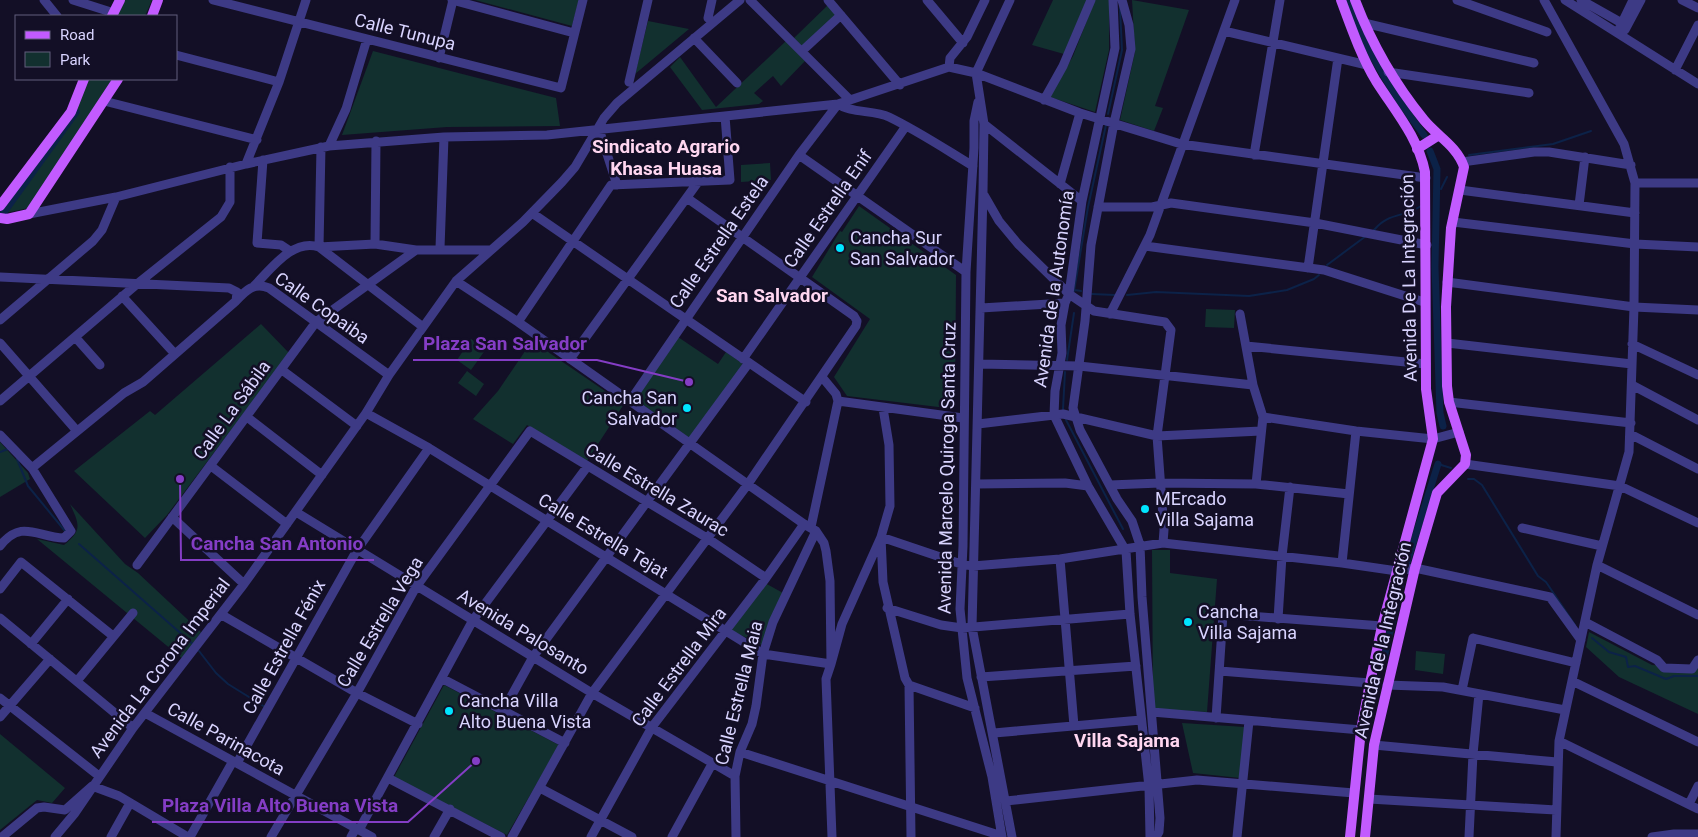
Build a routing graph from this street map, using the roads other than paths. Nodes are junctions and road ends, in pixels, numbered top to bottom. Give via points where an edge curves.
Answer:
1 (44, 0) edge
2 (73, 0) edge
3 (120, 0) edge
4 (158, 0) edge
5 (213, 0) edge
6 (306, 0) edge
7 (453, 0) edge
8 (583, 0) edge
9 (647, 0) edge
10 (712, 0) edge
11 (740, 0) edge
12 (750, 0) edge
13 (828, 0) edge
14 (927, 0) edge
15 (985, 0) edge
16 (1010, 0) edge
17 (1091, 0) edge
18 (1113, 0) edge
19 (1122, 0) edge
20 (1235, 0) edge
21 (1287, 0) edge
22 (1341, 0) edge
23 (1355, 0) edge
24 (1457, 0) edge
25 (1544, 0) edge
26 (1581, 0) edge
27 (1633, 0) edge
28 (1640, 0) edge
29 (1682, 0) edge
30 (1568, 1) edge
31 (1279, 4) edge
32 (1698, 8) edge
33 (56, 15) edge
34 (113, 15) edge
35 (152, 15) edge
36 (841, 16) junction
37 (708, 18) dead end
38 (300, 22) junction
39 (1364, 22) junction
40 (1698, 25) edge
41 (1622, 29) junction
42 (1224, 31) junction
43 (1546, 32) dead end
44 (574, 33) junction
45 (694, 38) junction
46 (367, 39) junction
47 (1273, 41) junction
48 (963, 43) junction
49 (802, 51) junction
50 (178, 56) edge
51 (438, 58) junction
52 (1338, 58) junction
53 (1534, 63) dead end
54 (1367, 65) junction
55 (949, 68) junction
56 (1675, 70) junction
57 (1388, 72) junction
58 (976, 73) junction
59 (84, 80) edge
60 (117, 80) edge
61 (280, 82) junction
62 (629, 82) dead end
63 (737, 83) dead end
64 (900, 84) junction
65 (1698, 84) edge
66 (1529, 93) dead end
67 (979, 97) junction
68 (849, 100) junction
69 (1044, 100) junction
70 (104, 101) junction
71 (838, 104) junction
72 (1080, 113) junction
73 (724, 116) junction
74 (1098, 117) junction
75 (1114, 123) junction
76 (984, 124) junction
77 (906, 126) junction
78 (599, 129) junction
79 (1439, 135) junction
80 (444, 137) junction
81 (257, 140) junction
82 (376, 141) junction
83 (1181, 144) junction
84 (325, 146) junction
85 (1417, 149) junction
86 (799, 155) junction
87 (1254, 155) junction
88 (1585, 158) junction
89 (263, 160) junction
90 (1462, 162) junction
91 (246, 164) junction
92 (1324, 164) junction
93 (1631, 165) junction
94 (973, 166) junction
95 (230, 168) junction
96 (1426, 178) junction
97 (698, 182) junction
98 (1635, 183) junction
99 (1698, 183) edge
100 (1060, 184) junction
101 (617, 185) junction
102 (1460, 190) junction
103 (983, 192) junction
104 (856, 194) junction
105 (116, 197) junction
106 (687, 198) junction
107 (1082, 201) junction
108 (1161, 204) junction
109 (1579, 205) junction
110 (0, 206) edge
111 (1098, 207) junction
112 (532, 213) junction
113 (1635, 213) junction
114 (29, 214) junction
115 (4, 219) edge
116 (1453, 222) junction
117 (1315, 223) junction
118 (0, 228) edge
119 (742, 237) junction
120 (572, 241) junction
121 (375, 244) junction
122 (1635, 244) junction
123 (1427, 245) junction
124 (1145, 246) junction
125 (320, 247) junction
126 (1698, 247) edge
127 (440, 248) junction
128 (416, 250) junction
129 (491, 250) junction
130 (290, 251) junction
131 (1308, 268) junction
132 (966, 272) junction
133 (0, 277) edge
134 (801, 277) junction
135 (48, 280) junction
136 (628, 280) junction
137 (456, 281) junction
138 (1447, 282) junction
139 (137, 284) junction
140 (367, 284) junction
141 (254, 286) junction
142 (1069, 294) junction
143 (122, 296) junction
144 (236, 301) junction
145 (1424, 302) junction
146 (1065, 304) junction
147 (1086, 304) junction
148 (1634, 307) junction
149 (981, 308) junction
150 (1698, 310) edge
151 (1110, 314) junction
152 (1240, 314) dead end
153 (0, 320) edge
154 (685, 320) junction
155 (316, 322) junction
156 (518, 322) junction
157 (423, 327) junction
158 (76, 338) junction
159 (0, 343) edge
160 (1447, 343) junction
161 (1632, 344) junction
162 (1246, 346) junction
163 (175, 354) junction
164 (570, 359) junction
165 (746, 361) junction
166 (979, 364) junction
167 (1059, 364) junction
168 (1426, 364) junction
169 (1632, 364) junction
170 (100, 365) dead end
171 (1079, 366) junction
172 (282, 370) junction
173 (1693, 370) edge
174 (389, 375) junction
175 (1165, 375) junction
176 (1698, 375) edge
177 (29, 378) junction
178 (822, 378) junction
179 (1253, 385) junction
180 (1632, 385) junction
181 (0, 401) edge
182 (630, 401) junction
183 (838, 401) junction
184 (806, 402) junction
185 (1449, 402) junction
186 (883, 408) junction
187 (366, 413) junction
188 (1054, 415) junction
189 (1074, 416) junction
190 (247, 417) junction
191 (1263, 417) junction
192 (963, 418) junction
193 (1698, 420) edge
194 (1631, 423) junction
195 (978, 424) junction
196 (357, 426) junction
197 (77, 431) junction
198 (530, 431) joint
199 (1261, 431) junction
200 (1356, 431) junction
201 (1459, 432) junction
202 (1630, 434) junction
203 (0, 435) edge
204 (1157, 436) junction
205 (1433, 439) junction
206 (692, 443) junction
207 (429, 448) junction
208 (1465, 464) junction
209 (211, 466) junction
210 (587, 467) junction
211 (32, 468) junction
212 (1698, 469) edge
213 (322, 476) junction
214 (1160, 483) junction
215 (748, 484) junction
216 (977, 484) junction
217 (1256, 484) junction
218 (489, 486) junction
219 (1088, 486) junction
220 (1110, 486) junction
221 (1620, 486) junction
222 (1290, 487) junction
223 (1349, 494) junction
224 (648, 503) junction
225 (296, 512) junction
226 (172, 517) junction
227 (547, 521) junction
228 (1698, 523) edge
229 (287, 524) junction
230 (810, 527) junction
231 (1522, 528) dead end
232 (881, 537) junction
233 (707, 538) junction
234 (1163, 543) junction
235 (1140, 545) junction
236 (0, 546) edge
237 (1602, 546) junction
238 (357, 550) junction
239 (1126, 551) junction
240 (1282, 556) junction
241 (607, 557) junction
242 (1060, 559) junction
243 (1342, 563) junction
244 (961, 564) junction
245 (137, 565) dead end
246 (1597, 565) junction
247 (973, 566) junction
248 (1415, 568) junction
249 (1397, 571) junction
250 (766, 578) junction
251 (244, 584) junction
252 (416, 587) junction
253 (0, 589) edge
254 (667, 594) junction
255 (68, 599) junction
256 (887, 608) junction
257 (133, 613) dead end
258 (1130, 614) junction
259 (222, 615) junction
260 (1698, 615) edge
261 (0, 618) edge
262 (1278, 619) junction
263 (473, 620) junction
264 (1066, 621) junction
265 (1585, 622) junction
266 (1382, 626) junction
267 (972, 627) junction
268 (962, 628) junction
269 (725, 632) junction
270 (113, 636) junction
271 (1581, 640) junction
272 (31, 644) junction
273 (763, 654) junction
274 (533, 656) junction
275 (298, 658) junction
276 (50, 659) junction
277 (1698, 660) edge
278 (830, 664) junction
279 (1576, 664) junction
280 (1136, 666) junction
281 (1069, 670) junction
282 (1220, 671) junction
283 (981, 677) junction
284 (443, 679) junction
285 (77, 681) junction
286 (1572, 682) junction
287 (1370, 683) junction
288 (909, 685) junction
289 (1387, 685) junction
290 (1462, 690) junction
291 (357, 693) junction
292 (592, 693) junction
293 (1479, 694) junction
294 (0, 698) edge
295 (10, 706) junction
296 (975, 708) junction
297 (1566, 710) junction
298 (503, 711) junction
299 (1152, 712) junction
300 (145, 713) junction
301 (0, 717) edge
302 (1216, 718) junction
303 (1141, 720) junction
304 (1248, 721) junction
305 (418, 724) junction
306 (1074, 726) junction
307 (652, 727) junction
308 (133, 728) junction
309 (1361, 730) junction
310 (994, 733) junction
311 (1559, 741) junction
312 (1698, 742) edge
313 (565, 743) junction
314 (1374, 745) junction
315 (740, 752) junction
316 (1473, 754) junction
317 (235, 762) junction
318 (1557, 762) junction
319 (712, 764) junction
320 (99, 776) junction
321 (735, 776) junction
322 (388, 778) junction
323 (830, 780) junction
324 (1242, 784) junction
325 (92, 786) junction
326 (1153, 786) junction
327 (1698, 786) edge
328 (540, 788) junction
329 (1354, 793) junction
330 (295, 795) junction
331 (1369, 799) junction
332 (1006, 802) junction
333 (130, 803) junction
334 (1470, 803) junction
335 (1694, 806) edge
336 (911, 807) junction
337 (450, 809) junction
338 (1556, 810) junction
339 (601, 819) junction
340 (357, 829) junction
341 (1698, 834) edge
342 (1002, 836) edge
343 (2, 837) edge
344 (55, 837) edge
345 (111, 837) edge
346 (189, 837) edge
347 (270, 837) edge
348 (351, 837) edge
349 (372, 837) edge
350 (434, 837) edge
351 (502, 837) edge
352 (512, 837) edge
353 (591, 837) edge
354 (632, 837) edge
355 (672, 837) edge
356 (736, 837) edge
357 (832, 837) edge
358 (911, 837) edge
359 (1012, 837) edge
360 (1150, 837) edge
361 (1156, 837) edge
362 (1237, 837) edge
363 (1350, 837) edge
364 (1365, 837) edge
365 (1469, 837) edge
366 (1556, 837) edge
367 (1652, 837) edge

1 - 33 street
2 - 34 street
3 - 34 main road
4 - 35 main road
5 - 38 street, Calle Tunupa
6 - 38 street
7 - 44 street
7 - 51 street
8 - 44 street
9 - 62 street
10 - 37 street
11 - 45 street, Avenida La Corona Imperial
12 - 49 street
13 - 36 street
14 - 48 street
15 - 48 street
16 - 58 street
17 - 69 street via 1063,66
18 - 74 street, Avenida de la Autonomía via 1115,48
19 - 75 street, Avenida de la Autonomía via 1131,49
20 - 42 street
21 - 31 street
22 - 54 main road, Avenida De La Integración
23 - 39 main road
24 - 43 street
25 - 93 street via 1624,144
26 - 41 street
27 - 41 street
28 - 41 street
29 - 32 street
30 - 41 street
31 - 47 street
36 - 49 street
36 - 64 street
38 - 46 street, Calle Tunupa
38 - 61 street
39 - 53 street
39 - 57 main road
40 - 56 street
41 - 56 street
42 - 47 street
42 - 83 street
44 - 51 street, Calle Tunupa via 561,88
45 - 63 street
45 - 78 street, Avenida La Corona Imperial via 617,104
46 - 51 street, Calle Tunupa
46 - 84 street via 346,109
47 - 52 street
47 - 87 street
48 - 55 street via 950,58
49 - 68 street
50 - 61 street
52 - 54 street
52 - 92 street
54 - 85 main road, Avenida De La Integración via 1407,127
55 - 58 street
55 - 64 street
56 - 65 street
57 - 66 street
57 - 79 main road via 1424,121
58 - 67 street, Avenida Marcelo Quiroga Santa Cruz
58 - 69 street
59 - 110 main road via 71,112
60 - 70 main road
61 - 81 street
64 - 68 street
67 - 76 street, Avenida Marcelo Quiroga Santa Cruz
67 - 94 street, Avenida Marcelo Quiroga Santa Cruz via 974,120
68 - 71 street
69 - 72 street
70 - 81 street
70 - 114 main road
71 - 73 street
71 - 77 street via 888,116
71 - 86 street, Calle Estrella Estela
72 - 74 street
72 - 100 street
73 - 78 street
73 - 97 street via 730,180
74 - 75 street
74 - 107 street, Avenida de la Autonomía
75 - 83 street
75 - 111 street, Avenida de la Autonomía
76 - 100 street
76 - 103 street, Avenida Marcelo Quiroga Santa Cruz
77 - 94 street
77 - 104 street, Calle Estrella Enif
78 - 80 street via 547,135
78 - 101 street
78 - 112 street, Avenida La Corona Imperial via 575,167
79 - 85 main road
79 - 90 main road
80 - 82 street
80 - 127 street
81 - 91 street
82 - 84 street
82 - 121 street
83 - 87 street
83 - 108 street
84 - 89 street
84 - 125 street
85 - 96 main road, Avenida De La Integración
86 - 104 street
86 - 119 street, Calle Estrella Estela
87 - 92 street
88 - 90 street via 1534,152
88 - 93 street
88 - 109 street
89 - 91 street
89 - 130 street via 257,243 281,245
90 - 102 main road, Avenida De La Integración
91 - 95 street
92 - 96 street
92 - 117 street
93 - 98 street
94 - 132 street, Avenida Marcelo Quiroga Santa Cruz
95 - 105 street
95 - 139 street via 230,202 221,217
96 - 123 main road, Avenida De La Integración
97 - 101 street
97 - 106 street
98 - 99 street
98 - 113 street
100 - 107 street
101 - 120 street via 611,185
102 - 109 street
102 - 116 main road, Avenida De La Integración
103 - 142 street via 1018,244
103 - 149 street, Avenida Marcelo Quiroga Santa Cruz
104 - 132 street
104 - 134 street, Calle Estrella Enif
105 - 114 street
105 - 135 street via 102,230 93,241
106 - 119 street
106 - 136 street
107 - 142 street, Avenida de la Autonomía
108 - 111 street via 1152,207
108 - 117 street via 1171,202
108 - 124 street
109 - 113 street
111 - 147 street, Avenida de la Autonomía
112 - 120 street
112 - 129 street, Avenida La Corona Imperial
113 - 122 street
114 - 115 main road
115 - 118 main road
116 - 122 street
116 - 138 main road, Avenida De La Integración
117 - 123 street
117 - 131 street
119 - 134 street
119 - 154 street, Calle Estrella Estela
120 - 136 street
120 - 156 street
121 - 125 street
121 - 128 street
122 - 126 street
122 - 148 street
123 - 145 main road, Avenida De La Integración
124 - 131 street
124 - 151 street
125 - 130 street via 311,244
125 - 140 street
127 - 128 street
127 - 129 street
128 - 140 street, Calle La Sábila
129 - 137 street, Avenida La Corona Imperial
130 - 141 street
131 - 145 street via 1344,275
132 - 192 street, Avenida Marcelo Quiroga Santa Cruz
133 - 135 street
134 - 165 street, Calle Estrella Enif
134 - 178 street via 857,321
135 - 139 street
135 - 153 street
136 - 154 street
136 - 164 street
137 - 156 street
137 - 157 street, Avenida La Corona Imperial
138 - 148 street
138 - 160 main road, Avenida De La Integración
139 - 143 street
139 - 144 street via 229,288 237,292
140 - 155 street, Calle La Sábila
140 - 157 street
141 - 144 street, Calle Copaiba
141 - 155 street, Calle Copaiba via 269,288
142 - 146 street, Avenida de la Autonomía
142 - 147 street
143 - 158 street
143 - 163 street
144 - 163 street, Calle Copaiba
145 - 168 main road, Avenida De La Integración
146 - 149 street
146 - 167 street, Avenida de la Autonomía
147 - 151 street via 1094,311
147 - 171 street, Avenida de la Autonomía
148 - 150 street
148 - 161 street
149 - 166 street, Avenida Marcelo Quiroga Santa Cruz
151 - 175 street via 1165,322 1171,330
152 - 162 street
154 - 165 street
154 - 182 street, Calle Estrella Estela
155 - 172 street, Calle La Sábila
155 - 174 street, Calle Copaiba
156 - 164 street
157 - 174 street, Avenida La Corona Imperial
158 - 170 street
158 - 177 street
159 - 177 street
160 - 169 street
160 - 185 main road, Avenida De La Integración
161 - 169 street
161 - 173 street
162 - 168 street
162 - 179 street
163 - 197 street, Calle Copaiba
164 - 182 street
165 - 184 street
165 - 206 street, Calle Estrella Enif
166 - 167 street
166 - 195 street, Avenida Marcelo Quiroga Santa Cruz
167 - 171 street
167 - 188 street, Avenida de la Autonomía
168 - 205 main road, Avenida De La Integración
169 - 180 street
171 - 175 street
171 - 189 street, Avenida de la Autonomía via 1072,408
172 - 190 street, Calle La Sábila
172 - 196 street
173 - 176 street
174 - 187 street, Avenida La Corona Imperial
175 - 179 street
175 - 204 street
177 - 181 street
177 - 197 street
178 - 183 street
178 - 184 street
179 - 191 street
180 - 193 street
180 - 194 street
182 - 206 street
183 - 186 street
183 - 230 street
184 - 215 street
185 - 194 street
185 - 201 main road, Avenida De La Integración
186 - 192 street
186 - 232 street via 889,445 890,506
187 - 196 street, Avenida La Corona Imperial
187 - 207 street, Calle Estrella Tejat
188 - 189 street
188 - 195 street
188 - 219 street, Avenida de la Autonomía
189 - 204 street
189 - 220 street, Avenida de la Autonomía
190 - 209 street, Calle La Sábila
190 - 213 street
191 - 199 street
191 - 200 street
192 - 244 street, Avenida Marcelo Quiroga Santa Cruz
194 - 202 street
195 - 216 street, Avenida Marcelo Quiroga Santa Cruz
196 - 213 street, Avenida La Corona Imperial
197 - 211 street, Calle Copaiba
198 - 210 street, Calle Estrella Zaurac
198 - 218 street, Calle Estrella Vega
199 - 204 street
199 - 217 street
200 - 205 street
200 - 223 street
201 - 205 street
201 - 208 main road, Avenida De La Integración via 1466,455
202 - 212 street
202 - 221 street
203 - 211 street
204 - 214 street
205 - 249 main road, Avenida De La Integración
206 - 215 street
206 - 224 street, Calle Estrella Enif
207 - 218 street, Calle Estrella Tejat
207 - 238 street, Calle Estrella Fénix
208 - 221 street
208 - 248 main road, Avenida de la Integración via 1437,493
209 - 226 street, Calle La Sábila
209 - 229 street
210 - 224 street, Calle Estrella Zaurac
210 - 227 street
211 - 236 street via 71,531 64,538 34,531 16,532
213 - 225 street, Avenida La Corona Imperial
214 - 217 street
214 - 220 street
214 - 234 street
215 - 230 street
215 - 233 street
216 - 219 street via 1065,483
216 - 247 street, Avenida Marcelo Quiroga Santa Cruz
217 - 222 street
218 - 227 street, Calle Estrella Tejat
218 - 252 street, Calle Estrella Vega
219 - 239 street, Avenida de la Autonomía
220 - 235 street, Avenida de la Autonomía via 1132,521
221 - 228 street
221 - 237 street
222 - 223 street
222 - 240 street
223 - 243 street
224 - 233 street, Calle Estrella Zaurac
224 - 241 street, Calle Estrella Enif
225 - 229 street, Avenida La Corona Imperial
225 - 238 street, Avenida Palosanto
226 - 245 street, Calle La Sábila
226 - 251 street
227 - 241 street, Calle Estrella Tejat
227 - 263 street
229 - 251 street, Avenida La Corona Imperial
230 - 250 street, Calle Estrella Mira
230 - 273 street, Calle Estrella Maia
230 - 278 street via 824,543 830,581
231 - 237 street
232 - 244 street
232 - 256 street
232 - 278 street via 842,624
233 - 250 street, Calle Estrella Zaurac
233 - 254 street
234 - 235 street
234 - 240 street
235 - 239 street
235 - 299 street, Avenida de la Autonomía
237 - 246 street
238 - 252 street, Avenida Palosanto
238 - 275 street, Calle Estrella Fénix
239 - 242 street
239 - 258 street, Avenida de la Autonomía
240 - 243 street
240 - 262 street
241 - 254 street, Calle Estrella Tejat
241 - 274 street, Calle Estrella Enif
242 - 247 street
242 - 264 street
243 - 249 street
244 - 247 street
244 - 268 street, Avenida Marcelo Quiroga Santa Cruz
246 - 260 street
246 - 265 street
247 - 267 street, Avenida Marcelo Quiroga Santa Cruz
248 - 249 street
248 - 271 street via 1550,598
248 - 289 main road, Avenida de la Integración
249 - 266 main road, Avenida de la Integración
250 - 269 street, Calle Estrella Mira
251 - 259 street, Avenida La Corona Imperial
252 - 263 street, Avenida Palosanto
252 - 291 street, Calle Estrella Vega
253 - 255 street via 21,562
254 - 269 street, Calle Estrella Tejat
254 - 292 street
255 - 270 street
255 - 272 street
256 - 268 street via 941,625
256 - 288 street
257 - 270 street
258 - 264 street
258 - 280 street, Avenida de la Autonomía
259 - 275 street
259 - 300 street, Avenida La Corona Imperial
261 - 272 street
262 - 266 street
262 - 282 street via 1223,614
263 - 274 street, Avenida Palosanto
263 - 284 street
264 - 267 street
264 - 281 street
265 - 271 street
265 - 277 street via 1657,660 1664,668 1692,669
266 - 287 main road, Avenida de la Integración
267 - 268 street
267 - 283 street, Avenida Marcelo Quiroga Santa Cruz
268 - 296 street, Avenida Marcelo Quiroga Santa Cruz via 967,678
269 - 273 street, Calle Estrella Tejat
269 - 307 street, Calle Estrella Mira
270 - 285 street
271 - 279 street
272 - 276 street
273 - 278 street, Calle Estrella Tejat
273 - 315 street, Calle Estrella Maia via 752,724
274 - 292 street, Avenida Palosanto
274 - 298 street, Calle Estrella Enif
275 - 291 street
275 - 317 street, Calle Estrella Fénix
276 - 285 street
276 - 295 street
278 - 323 street via 826,679
279 - 286 street
279 - 290 street via 1473,638
280 - 281 street
280 - 303 street, Avenida de la Autonomía
281 - 283 street
281 - 306 street
282 - 287 street
282 - 302 street
283 - 310 street, Avenida Marcelo Quiroga Santa Cruz
284 - 298 street
284 - 305 street
285 - 308 street
286 - 297 street
286 - 312 street
287 - 309 main road, Avenida de la Integración
288 - 296 street
288 - 336 street
289 - 290 street
289 - 314 main road, Avenida de la Integración
290 - 293 street
291 - 305 street
291 - 330 street, Calle Estrella Vega
292 - 307 street, Avenida Palosanto
292 - 313 street
293 - 297 street
293 - 316 street
294 - 295 street
295 - 301 street
295 - 320 street
296 - 342 street, Avenida Marcelo Quiroga Santa Cruz
297 - 311 street
298 - 313 street
299 - 302 street
299 - 326 street, Avenida de la Autonomía
300 - 308 street, Avenida La Corona Imperial
300 - 317 street, Calle Parinacota
302 - 304 street
303 - 306 street
303 - 326 street, Avenida de la Autonomía
304 - 309 street
304 - 324 street
305 - 322 street
306 - 310 street
307 - 319 street, Avenida Palosanto
307 - 339 street, Calle Estrella Mira
308 - 320 street, Avenida La Corona Imperial
309 - 329 main road, Avenida de la Integración
310 - 332 street, Avenida Marcelo Quiroga Santa Cruz
311 - 318 street
311 - 335 street
313 - 328 street
314 - 316 street
314 - 331 main road, Avenida de la Integración
315 - 321 street, Calle Estrella Maia
315 - 323 street
316 - 318 street
316 - 334 street
317 - 330 street, Calle Parinacota
317 - 346 street, Calle Estrella Fénix
318 - 338 street
319 - 321 street, Avenida Palosanto
319 - 355 street
320 - 325 street, Avenida La Corona Imperial
321 - 356 street, Calle Estrella Maia
322 - 337 street
322 - 340 street
323 - 336 street
323 - 357 street
324 - 326 street via 1196,780
324 - 329 street
324 - 362 street
325 - 333 street
325 - 343 street via 65,810 37,808
325 - 344 street, Avenida La Corona Imperial
326 - 332 street
326 - 360 street, Avenida de la Autonomía
326 - 361 street, Avenida de la Autonomía via 1160,818 1160,832
327 - 335 street
328 - 339 street
328 - 352 street
329 - 363 main road, Avenida de la Integración
330 - 340 street, Calle Parinacota
330 - 347 street, Calle Estrella Vega
331 - 334 street
331 - 364 main road, Avenida de la Integración
332 - 359 street, Avenida Marcelo Quiroga Santa Cruz
333 - 345 street
333 - 346 street
334 - 338 street
334 - 365 street
336 - 342 street
336 - 358 street
337 - 350 street
337 - 351 street
338 - 366 street
339 - 353 street, Calle Estrella Mira
339 - 354 street
340 - 348 street
340 - 349 street, Calle Parinacota
341 - 367 street

